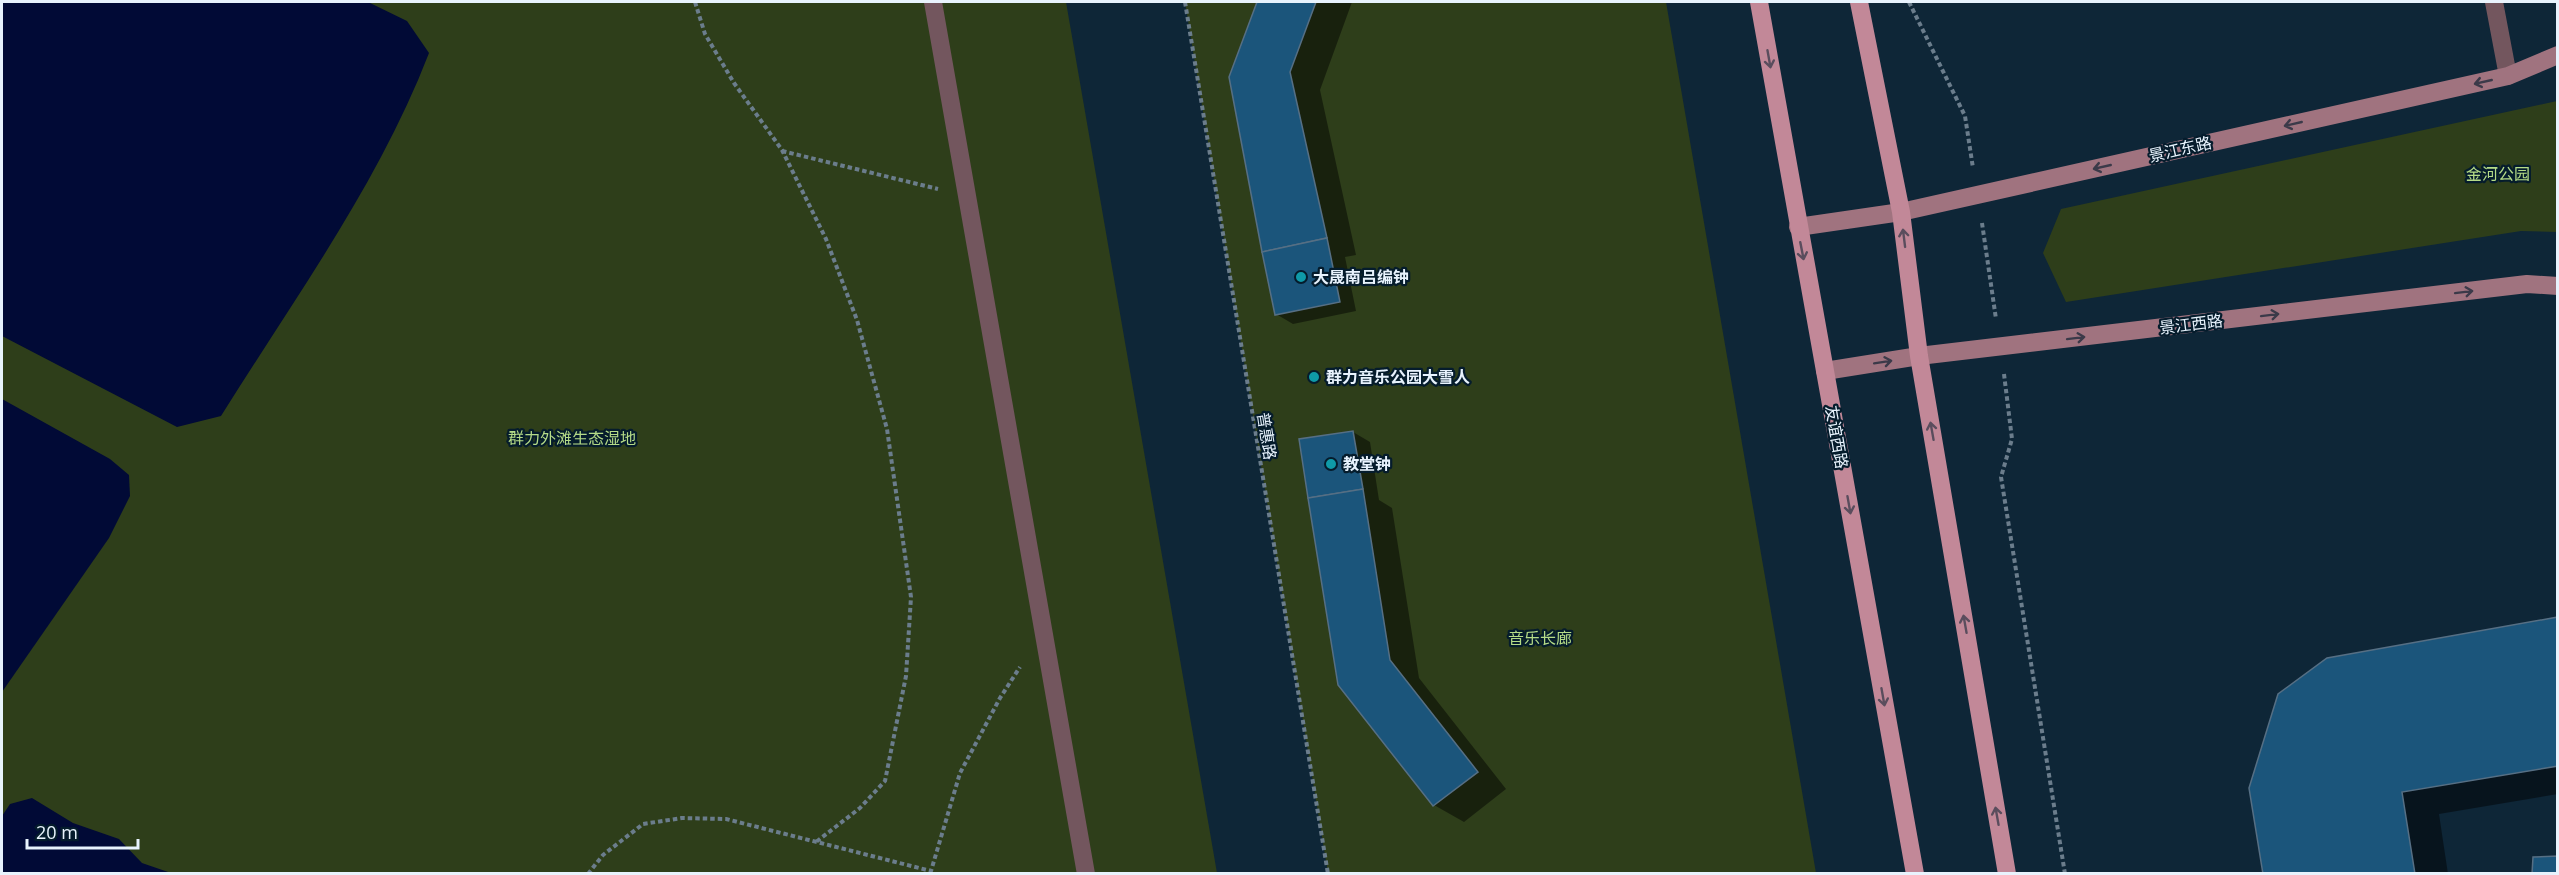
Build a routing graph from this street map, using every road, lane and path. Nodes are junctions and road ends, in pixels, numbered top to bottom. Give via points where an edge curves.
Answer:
1 (695, 2) edge
2 (933, 2) edge
3 (1185, 2) edge
4 (1759, 2) edge
5 (1859, 2) edge
6 (1909, 2) edge
7 (2494, 2) edge
8 (2558, 55) edge
9 (2508, 76) junction
10 (782, 150) junction
11 (1977, 194) junction
12 (966, 196) junction
13 (1901, 212) junction
14 (1798, 227) junction
15 (2558, 286) edge
16 (2000, 347) junction
17 (1919, 356) junction
18 (1825, 371) junction
19 (1043, 632) junction
20 (816, 842) junction
21 (931, 872) edge
22 (588, 873) edge
23 (1086, 873) edge
24 (1328, 873) edge
25 (1915, 873) edge
26 (2007, 873) edge
27 (2065, 873) edge

1 - 10 path via 705,34
2 - 12 lane
3 - 24 path, 普惠路
4 -> 14 main road, 友谊西路
5 - 13 main road
6 - 11 path via 1965,116
7 - 9 lane
8 - 9 main road, 景江东路
9 -> 11 main road, 景江东路
10 - 12 path
10 - 20 path via 826,239 857,320 887,429 911,597 906,676 885,782 860,808
11 - 13 main road, 景江东路
11 - 16 path
12 - 19 lane
13 - 14 main road, 景江东路
17 -> 13 main road
14 -> 18 main road, 友谊西路
16 -> 15 main road, 景江西路 via 2527,284
16 - 17 main road, 景江西路
16 - 27 path via 2012,439 2001,477
18 -> 17 main road, 景江西路
26 -> 17 main road
18 -> 25 main road, 友谊西路
19 - 21 path via 1000,698 960,773
19 - 23 lane
20 - 21 path
20 - 22 path via 726,819 682,818 644,824 603,855

